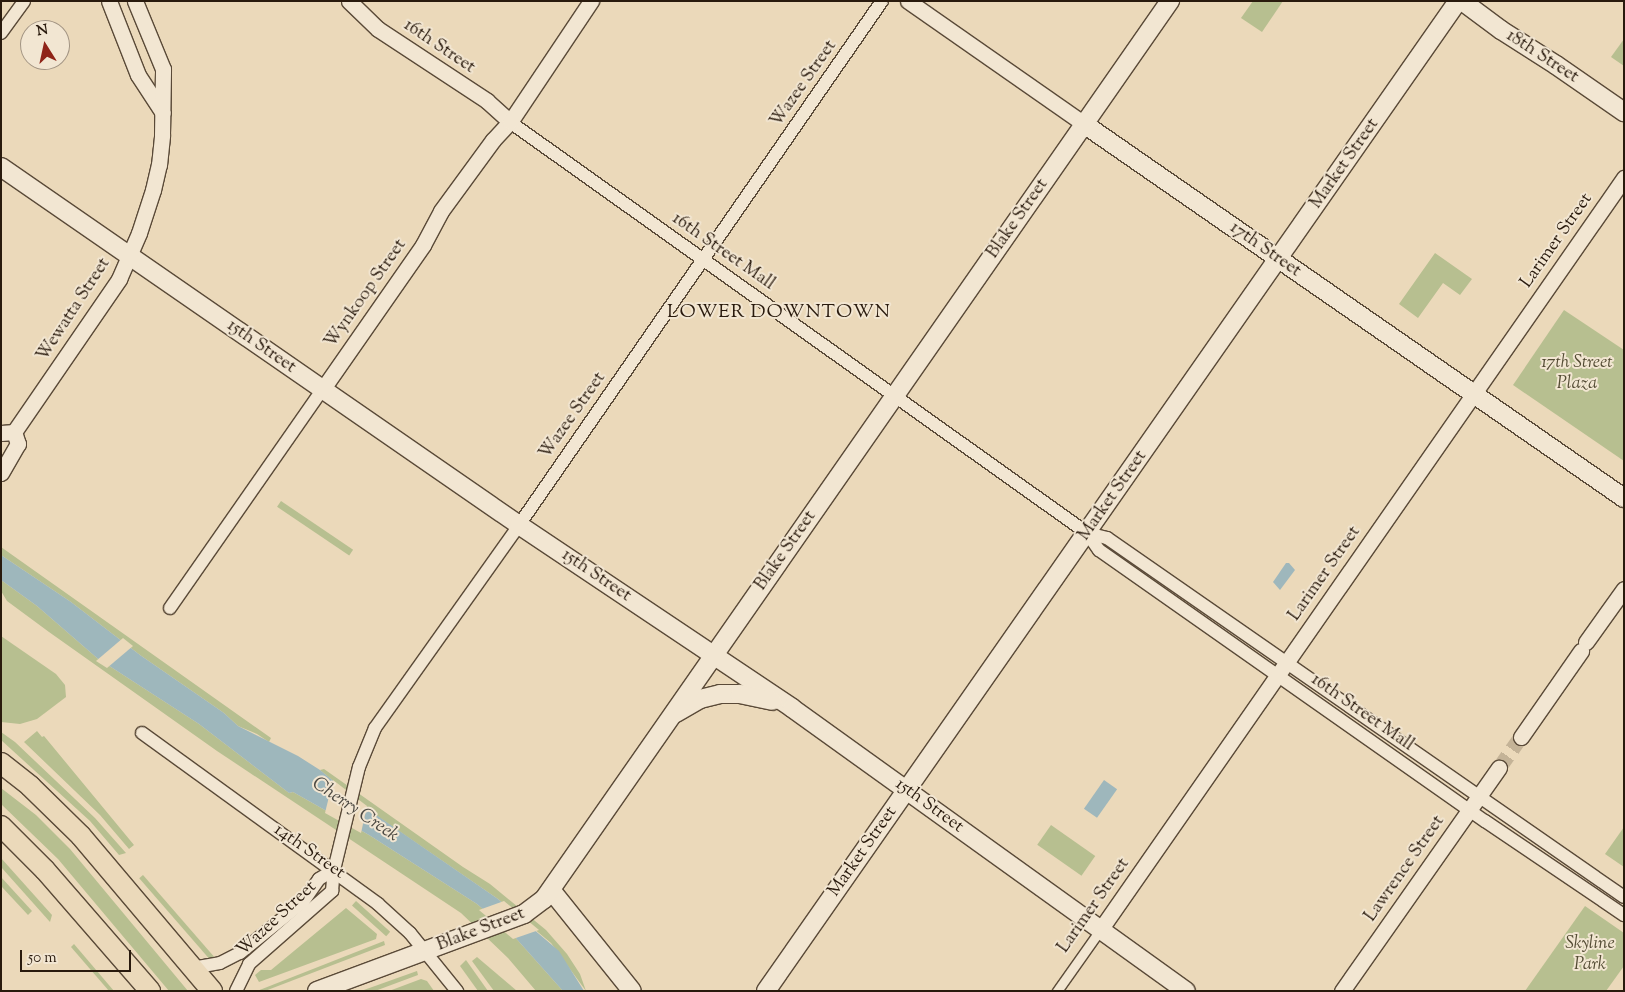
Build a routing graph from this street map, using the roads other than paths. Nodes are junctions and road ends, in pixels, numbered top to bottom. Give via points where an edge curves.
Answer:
1 (24, 1) edge
2 (109, 1) edge
3 (136, 1) edge
4 (349, 1) edge
5 (592, 1) edge
6 (882, 1) edge
7 (908, 1) edge
8 (1170, 1) edge
9 (1460, 1) edge
10 (1, 33) edge
11 (1624, 112) edge
12 (163, 113) junction
13 (510, 122) junction
14 (1084, 124) junction
15 (1, 167) edge
16 (1624, 178) edge
17 (130, 257) junction
18 (704, 259) junction
19 (1278, 260) junction
20 (322, 390) junction
21 (1473, 394) junction
22 (895, 396) junction
23 (8, 433) edge
24 (1, 473) edge
25 (1624, 498) edge
26 (519, 525) junction
27 (1087, 533) junction
28 (1624, 589) edge
29 (170, 608) dead end
30 (713, 656) junction
31 (1282, 669) junction
32 (792, 708) junction
33 (672, 715) junction
34 (142, 733) dead end
35 (1521, 737) tunnel mouth
36 (1, 763) edge
37 (1498, 768) tunnel mouth
38 (906, 790) junction
39 (1478, 797) junction
40 (1469, 810) junction
41 (1, 826) edge
42 (334, 870) junction
43 (551, 890) junction
44 (1624, 896) edge
45 (1624, 915) edge
46 (1100, 930) junction
47 (426, 951) junction
48 (192, 968) junction
49 (150, 991) edge
50 (212, 991) edge
51 (236, 991) edge
52 (317, 991) edge
53 (457, 991) edge
54 (632, 991) edge
55 (766, 991) edge
56 (1058, 991) edge
57 (1186, 991) edge
58 (1342, 991) edge

1 - 10 street
2 - 12 street via 138,76
3 - 12 street, Wewatta Street via 163,69
4 - 13 street, 16th Street via 378,29 487,101
5 - 13 street, Wynkoop Street
6 - 18 street, Wazee Street
7 - 14 street, 17th Street
8 - 14 main road, Blake Street
9 - 11 main road, 18th Street
9 - 19 main road, Market Street
12 - 17 street, Wewatta Street via 159,165
13 - 18 street, 16th Street Mall
13 - 20 street, Wynkoop Street via 493,140 442,211 423,245
14 - 19 main road, 17th Street
14 - 22 main road, Blake Street
15 - 17 main road, 15th Street
16 - 21 street, Larimer Street
17 - 20 main road, 15th Street
17 - 23 street, Wewatta Street via 119,280
18 - 22 street, 16th Street Mall
18 - 26 street, Wazee Street
19 - 21 main road, 17th Street
19 - 27 main road, Market Street
20 - 26 main road, 15th Street
20 - 29 street, Wynkoop Street
21 - 25 main road, 17th Street
21 - 31 street, Larimer Street
22 - 27 street, 16th Street Mall
22 - 30 main road, Blake Street
23 - 24 street, Wewatta Street via 18,444
26 - 30 main road, 15th Street
26 - 42 street, Wazee Street via 369,738
27 - 31 street, 16th Street Mall via 1107,538
27 - 38 main road, Market Street
28 - 35 street
30 - 32 main road, 15th Street
30 - 33 main road, Blake Street
31 - 39 street, 16th Street Mall
31 - 40 street, 16th Street Mall
31 - 46 street, Larimer Street
32 - 33 main road via 752,696 728,693 700,699
32 - 38 main road, 15th Street
33 - 43 main road, Blake Street
34 - 42 street, 14th Street
36 - 48 main road via 30,786 81,836
37 - 39 street, Lawrence Street
38 - 46 main road, 15th Street
38 - 55 main road, Market Street
39 - 40 street, Lawrence Street
39 - 44 street, 16th Street Mall
40 - 45 street, 16th Street Mall
40 - 58 street, Lawrence Street
41 - 49 main road
42 - 47 street, 14th Street via 378,904
42 - 48 street, Wazee Street via 319,879 303,902 240,953 220,963
42 - 51 street, Wazee Street via 332,891 248,964
43 - 47 main road, Blake Street via 536,907 524,914
43 - 54 main road
46 - 56 street, Larimer Street
46 - 57 main road, 15th Street
47 - 52 main road, Blake Street
47 - 53 street, 14th Street
48 - 50 main road

